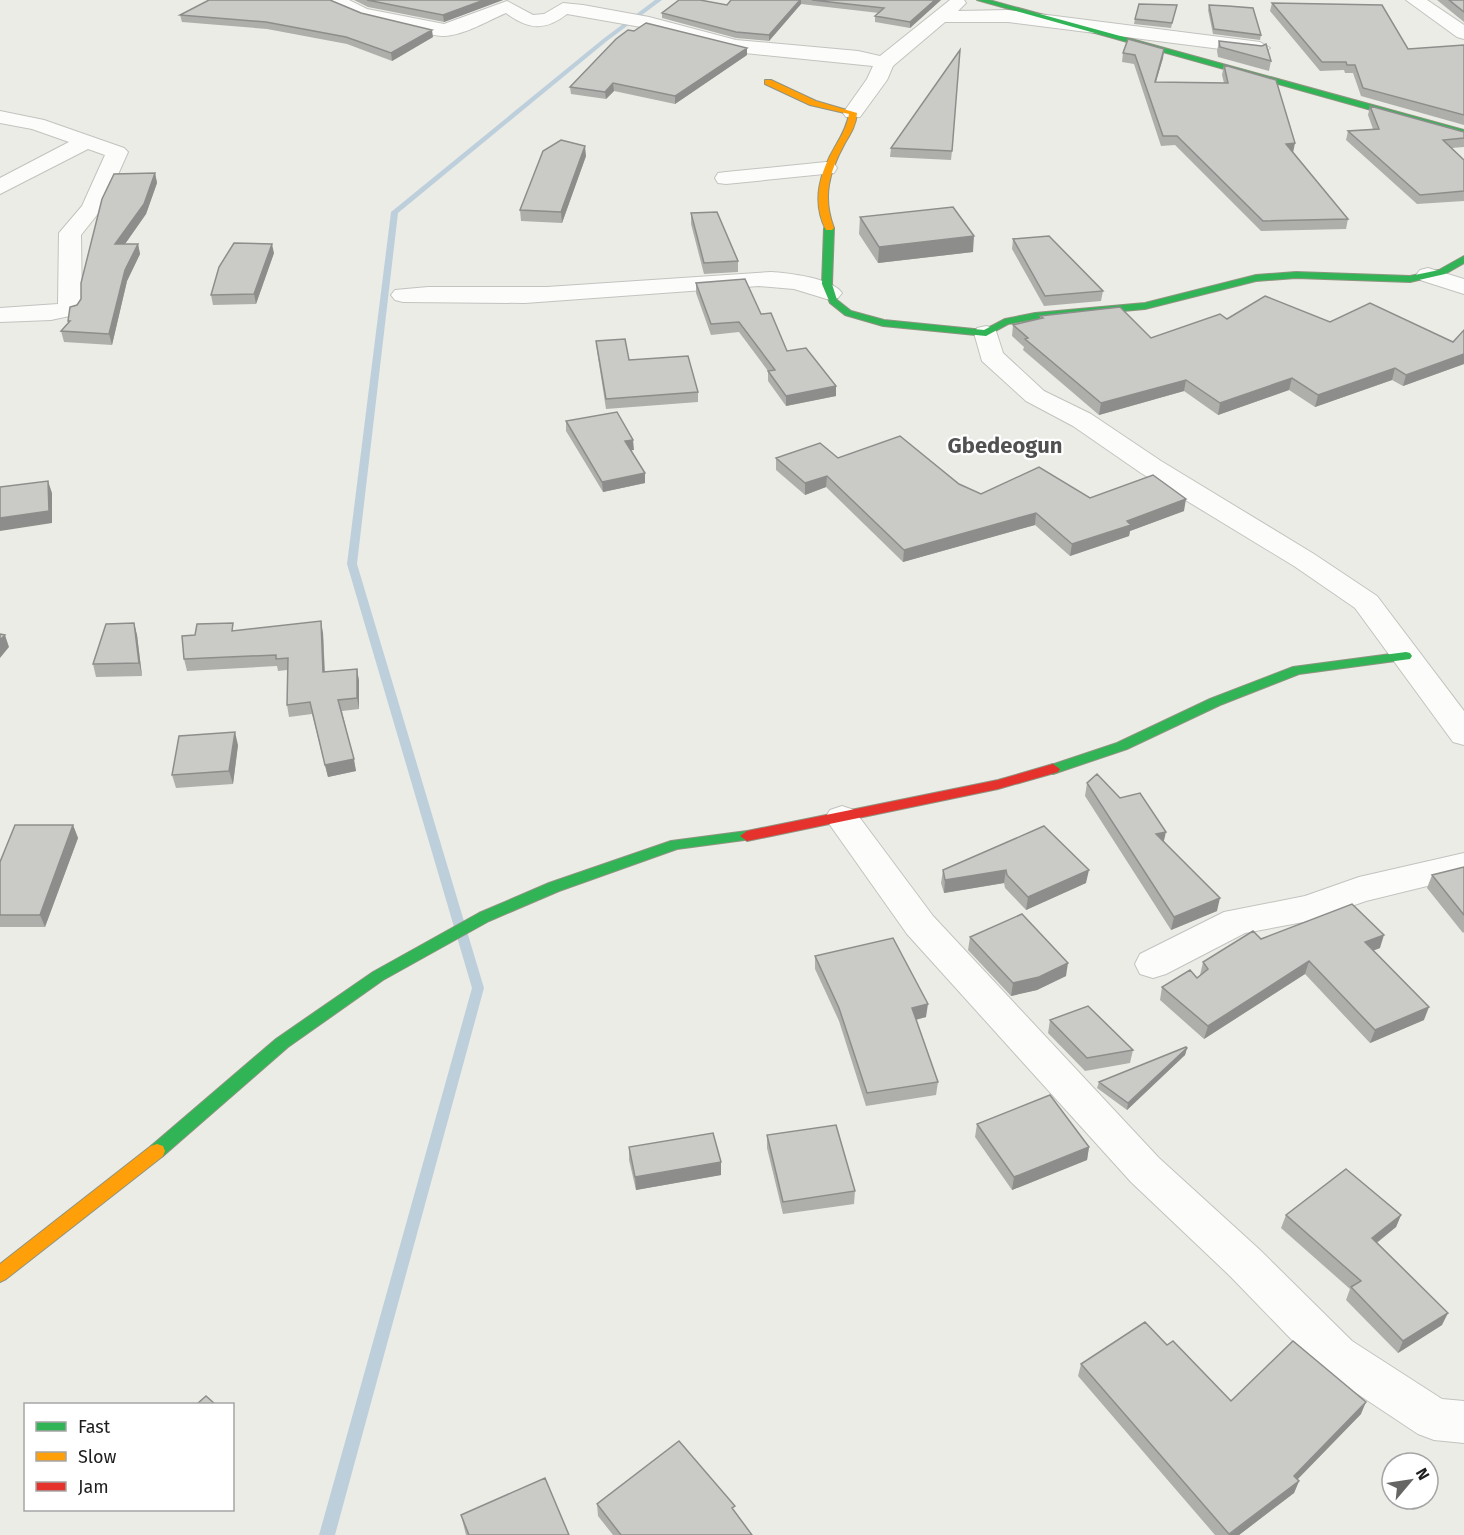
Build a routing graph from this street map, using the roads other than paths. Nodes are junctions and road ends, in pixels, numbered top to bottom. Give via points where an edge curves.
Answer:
1 (334, 0) edge
2 (960, 0) edge
3 (981, 0) edge
4 (1415, 0) edge
5 (941, 17) junction
6 (1464, 33) edge
7 (1260, 48) edge
8 (884, 63) junction
9 (768, 82) dead end
10 (854, 113) junction
11 (0, 117) edge
12 (1464, 133) edge
13 (87, 141) junction
14 (826, 168) junction
15 (726, 178) dead end
16 (0, 187) edge
17 (1464, 260) edge
18 (1428, 275) junction
19 (1464, 287) edge
20 (830, 293) junction
21 (403, 295) dead end
22 (0, 315) edge
23 (987, 333) junction
24 (1406, 656) junction
25 (1464, 734) edge
26 (842, 818) junction
27 (1464, 866) edge
28 (1153, 964) dead end
29 (0, 1274) edge
30 (1464, 1422) edge

1 - 8 street via 362,13 444,30 507,6 529,21 549,19 563,8 583,10 735,46 858,57
2 - 5 street
3 - 12 main road
4 - 6 street
5 - 7 street via 1008,16
5 - 8 street
8 - 10 street
9 - 10 main road via 813,103
10 - 14 main road via 853,123
11 - 13 street via 37,124
13 - 16 street
13 - 22 street via 117,152 94,207 70,233 70,309 51,314
14 - 15 street
14 - 20 main road via 820,195 830,230
17 - 18 main road
18 - 19 street
18 - 23 main road via 1410,279 1296,275 1256,278 1146,306 1005,322
20 - 21 street via 814,286 772,279 552,295
20 - 23 main road via 833,301 848,312 883,323
23 - 24 street via 991,356 1035,396 1082,420 1366,602
24 - 25 street
24 - 26 main road via 1298,670 1215,702 1122,746 1012,783
26 - 29 main road via 793,830 676,844 484,916 378,976 282,1043 187,1128
26 - 30 street via 920,926 1145,1170 1336,1355 1434,1419
27 - 28 street via 1359,890 1308,908 1237,921

